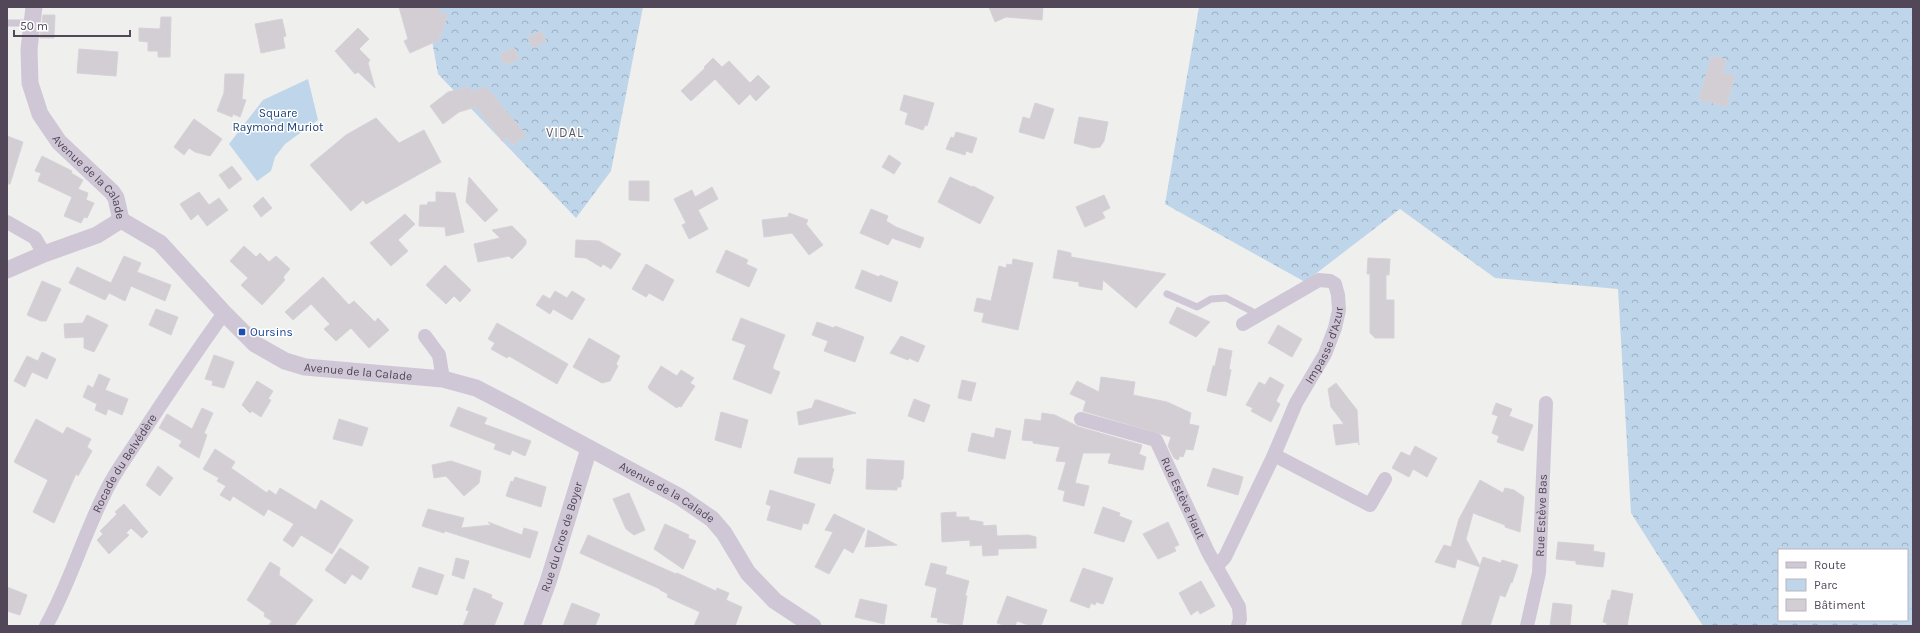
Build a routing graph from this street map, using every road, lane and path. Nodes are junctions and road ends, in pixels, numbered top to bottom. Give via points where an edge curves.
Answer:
1 (34, 15) edge
2 (7, 23) edge
3 (121, 220) junction
4 (7, 222) edge
5 (44, 254) junction
6 (7, 270) edge
7 (1167, 294) dead end
8 (224, 313) junction
9 (1259, 315) junction
10 (1243, 324) dead end
11 (425, 336) dead end
12 (443, 379) junction
13 (1546, 403) dead end
14 (1081, 419) dead end
15 (590, 449) junction
16 (1274, 455) junction
17 (1385, 479) dead end
18 (1216, 567) junction
19 (46, 626) edge
20 (532, 626) edge
21 (813, 626) edge
22 (1238, 626) edge
23 (1528, 626) edge

1 - 2 lane
1 - 3 street, Avenue de la Calade via 29,49 30,83 40,114 59,142 112,192
3 - 5 street via 97,235
3 - 8 street, Avenue de la Calade via 160,243
4 - 5 street via 36,238
5 - 6 street
7 - 9 lane via 1198,307 1211,299 1226,298
8 - 12 street, Avenue de la Calade via 242,332 269,353 285,361 306,367
8 - 19 street, Rocade du Belvédère via 105,491 59,603
9 - 10 street, Impasse d'Azur
9 - 16 street, Impasse d'Azur via 1319,280 1330,280 1335,284 1339,310 1335,328 1325,354 1296,403
11 - 12 street via 439,356
12 - 15 street, Avenue de la Calade via 476,388
13 - 23 street, Rue Estève Bas via 1540,573
14 - 18 street, Rue Estève Haut via 1156,440
15 - 20 street, Rue du Cros de Boyer
15 - 21 street, Avenue de la Calade via 680,498 712,519 724,533 748,573 775,601
16 - 17 street via 1370,505
16 - 18 street, Impasse d'Azur via 1225,557
18 - 22 street, Rue Estève Haut via 1239,607

